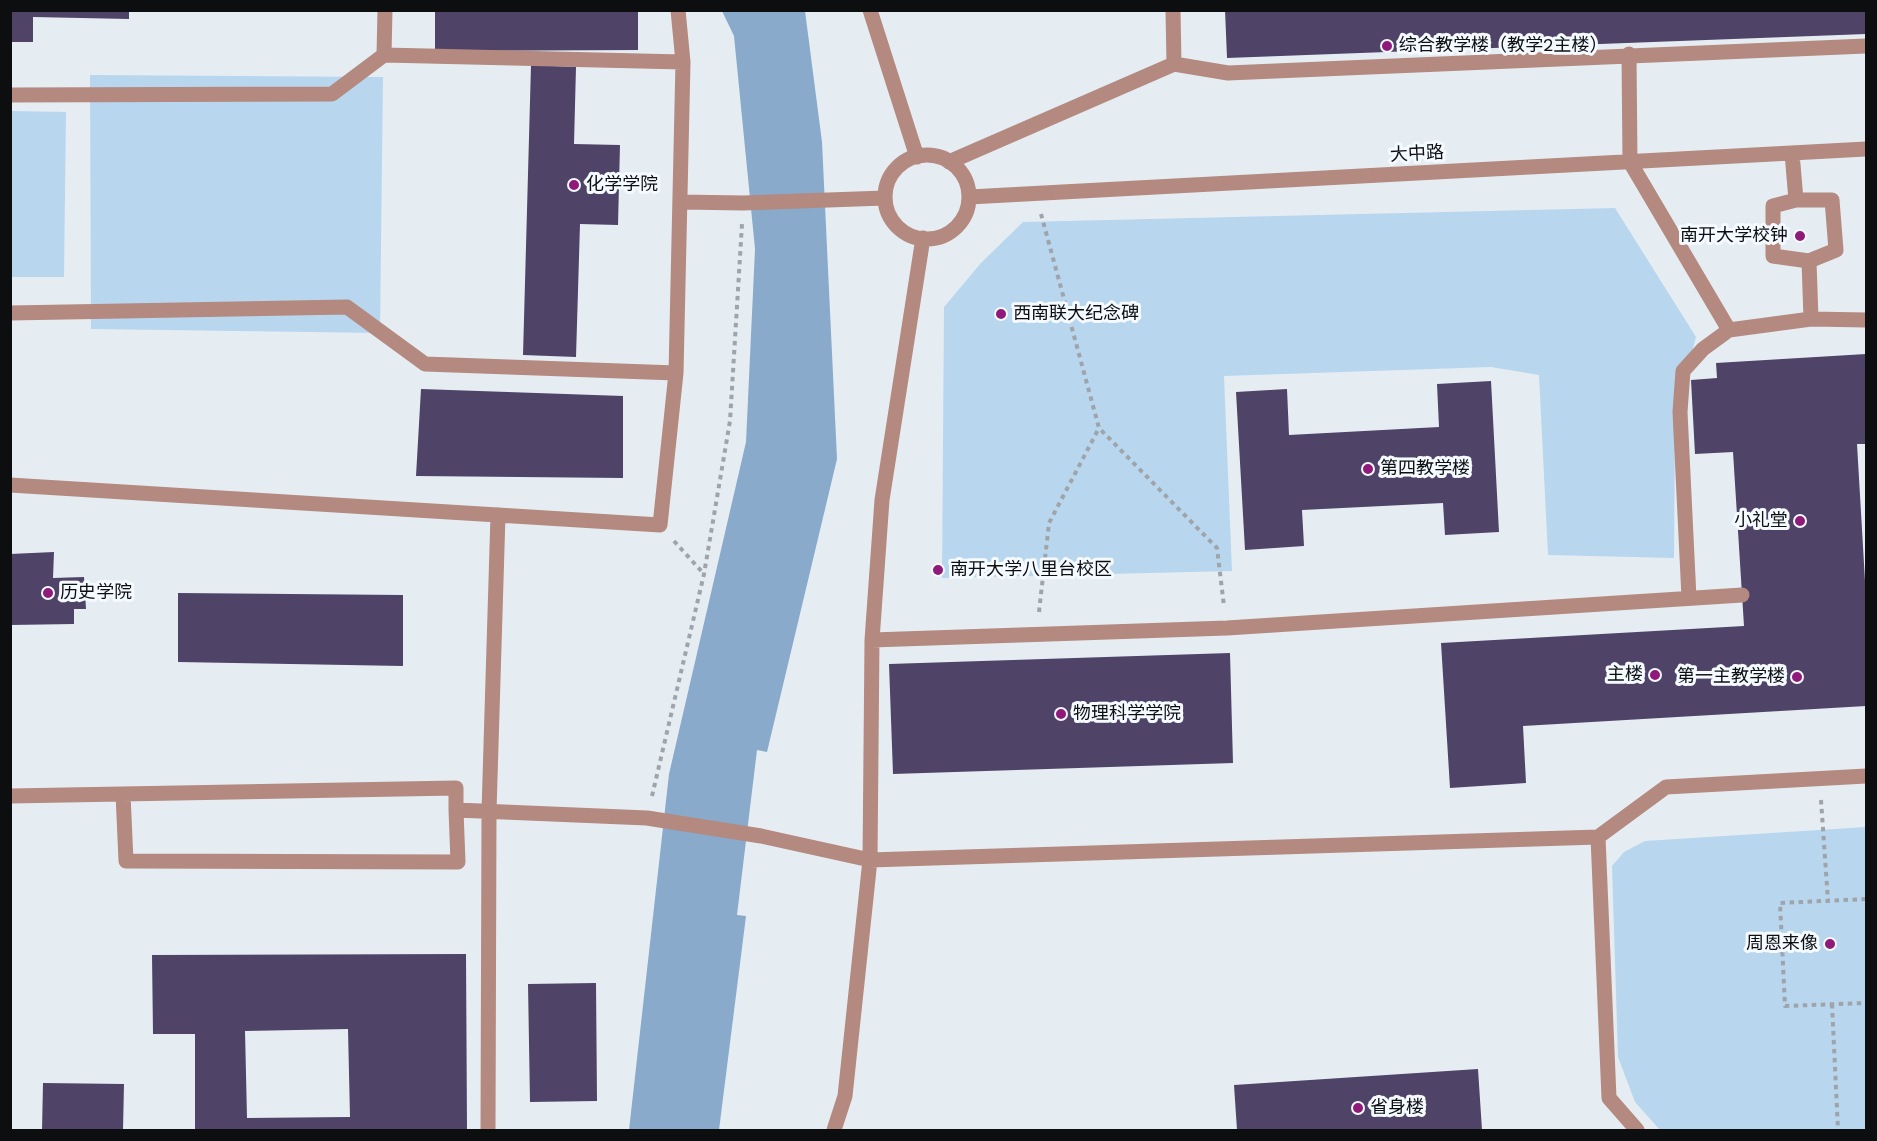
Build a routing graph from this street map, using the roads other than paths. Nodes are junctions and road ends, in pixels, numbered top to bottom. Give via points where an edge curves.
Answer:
1 (385, 10) edge
2 (678, 10) edge
3 (870, 10) edge
4 (1173, 10) edge
5 (1866, 46) edge
6 (1629, 54) junction
7 (384, 56) junction
8 (683, 62) junction
9 (1174, 64) junction
10 (10, 94) edge
11 (1866, 149) edge
12 (1792, 153) junction
13 (917, 157) junction
14 (949, 162) junction
15 (1630, 162) junction
16 (969, 197) junction
17 (885, 198) junction
18 (1796, 200) junction
19 (682, 202) junction
20 (923, 238) junction
21 (1809, 261) junction
22 (10, 313) edge
23 (1811, 319) junction
24 (1866, 320) edge
25 (1729, 330) junction
26 (676, 373) junction
27 (10, 485) edge
28 (498, 515) junction
29 (1742, 595) dead end
30 (1689, 598) junction
31 (872, 640) junction
32 (1866, 776) edge
33 (123, 794) junction
34 (10, 796) edge
35 (456, 810) junction
36 (489, 812) junction
37 (1598, 837) junction
38 (870, 860) junction
39 (488, 1131) edge
40 (834, 1131) edge
41 (1636, 1131) edge

1 - 7 street
2 - 8 street
3 - 13 street
4 - 9 street
5 - 6 street
6 - 9 street via 1228,73
6 - 15 street
7 - 8 street
7 - 10 street via 332,94
8 - 19 street
9 - 14 street
11 - 12 street, 大中路
12 - 15 street, 大中路
12 - 18 street
13 - 14 street via 937,157
13 - 17 street via 898,166 890,177
14 - 16 street via 967,183
15 - 16 street, 大中路
15 - 25 street
16 - 20 street via 961,223 941,237
17 - 19 street
17 - 20 street via 895,225 905,233
18 - 21 street via 1773,206 1773,256
18 - 21 street via 1832,200 1836,250
19 - 26 street
20 - 31 street via 882,500
21 - 23 street
22 - 26 street via 347,308 425,364
23 - 24 street
23 - 25 street
25 - 30 street via 1683,371 1680,412
26 - 28 street via 660,525
27 - 28 street
28 - 36 street
29 - 30 street
30 - 31 street via 1227,628
31 - 38 street
32 - 37 street via 1666,787
33 - 34 street
33 - 35 street via 456,788
33 - 35 street via 126,861 458,862
35 - 36 street
36 - 38 street via 647,818 761,836
36 - 39 street
37 - 38 street
37 - 41 street via 1609,1098
38 - 40 street via 845,1096

